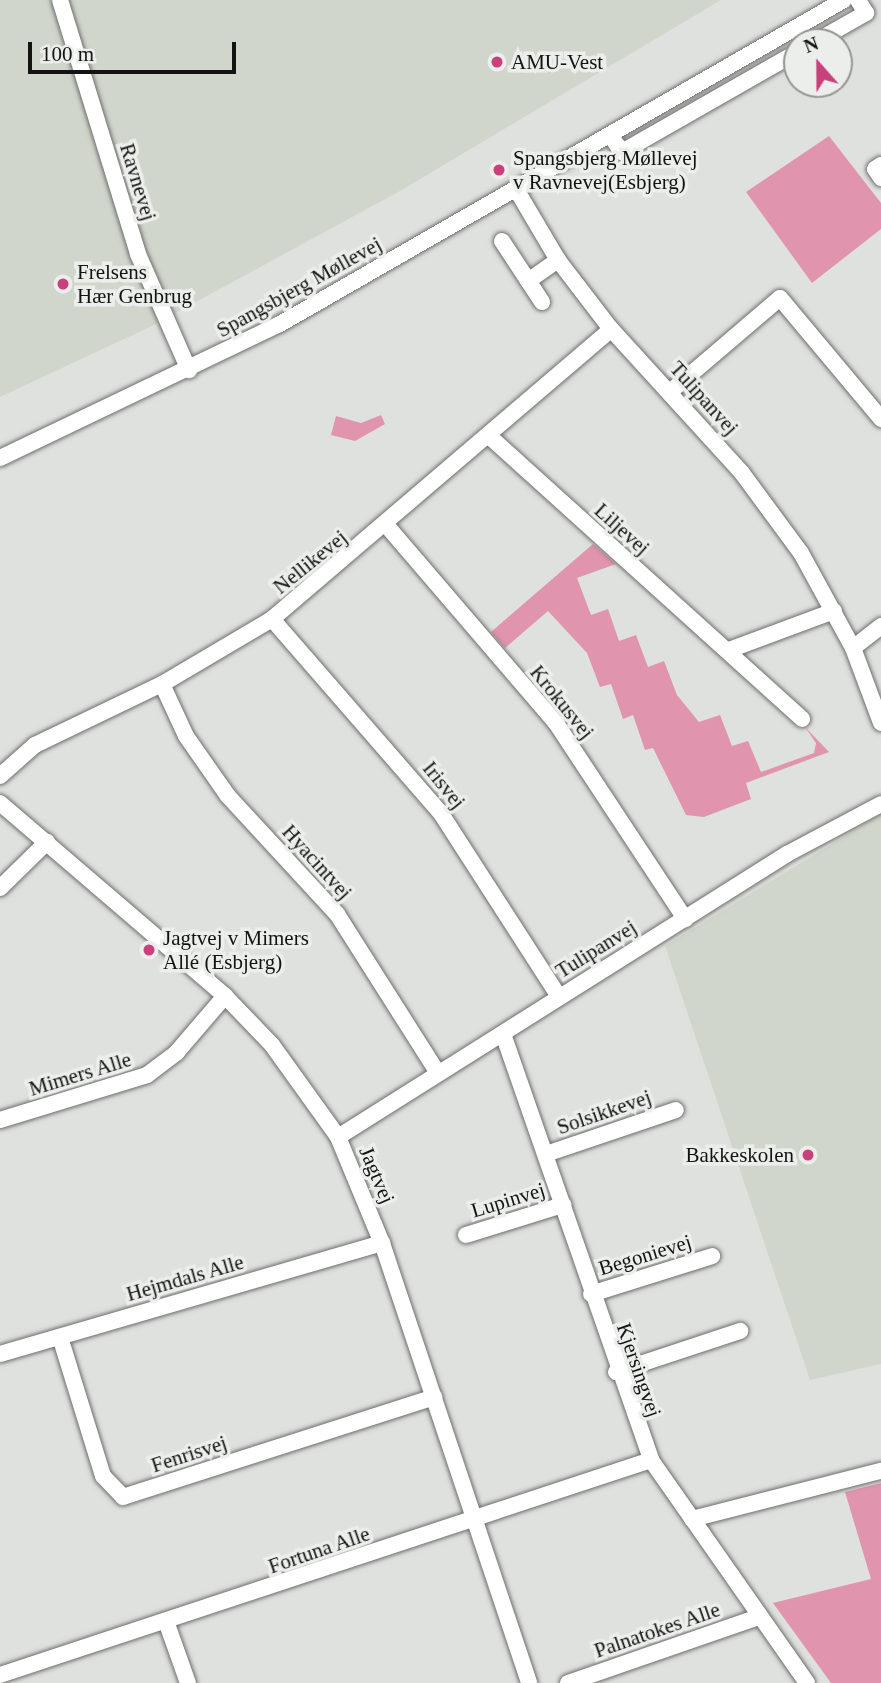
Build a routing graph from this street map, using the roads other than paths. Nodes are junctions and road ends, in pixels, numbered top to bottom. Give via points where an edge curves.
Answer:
1 (60, 0) edge
2 (844, 0) edge
3 (858, 0) edge
4 (840, 28) edge
5 (783, 60) edge
6 (610, 135) junction
7 (881, 164) edge
8 (881, 178) edge
9 (516, 189) junction
10 (502, 241) dead end
11 (558, 260) junction
12 (528, 281) junction
13 (542, 302) dead end
14 (611, 329) junction
15 (189, 370) junction
16 (671, 391) junction
17 (881, 419) edge
18 (489, 436) junction
19 (0, 458) edge
20 (387, 526) junction
21 (834, 611) junction
22 (272, 619) junction
23 (881, 626) edge
24 (853, 648) junction
25 (729, 650) junction
26 (162, 684) junction
27 (802, 719) dead end
28 (881, 723) edge
29 (0, 776) edge
30 (0, 803) edge
31 (881, 804) edge
32 (47, 842) junction
33 (0, 888) edge
34 (685, 919) junction
35 (225, 996) junction
36 (559, 997) junction
37 (503, 1034) junction
38 (438, 1073) junction
39 (676, 1110) dead end
40 (0, 1120) edge
41 (338, 1137) junction
42 (546, 1154) junction
43 (563, 1205) junction
44 (466, 1235) dead end
45 (383, 1243) junction
46 (712, 1256) dead end
47 (591, 1294) junction
48 (740, 1331) dead end
49 (60, 1337) junction
50 (0, 1354) edge
51 (617, 1372) junction
52 (434, 1397) junction
53 (651, 1461) junction
54 (881, 1471) edge
55 (692, 1519) junction
56 (475, 1520) junction
57 (759, 1617) junction
58 (167, 1624) junction
59 (0, 1675) edge
60 (188, 1683) edge
61 (529, 1683) edge
62 (568, 1683) edge
63 (807, 1683) edge

1 - 15 street, Ravnevej via 138,254
2 - 6 street, Spangsbjerg Møllevej
3 - 4 street via 866,13
5 - 6 street via 622,152
6 - 9 street, Spangsbjerg Møllevej
7 - 8 street via 875,169
9 - 11 street, Tulipanvej
9 - 15 street, Spangsbjerg Møllevej
10 - 12 street
11 - 12 street
11 - 14 street, Tulipanvej
12 - 13 street
14 - 16 street, Tulipanvej
14 - 18 street, Nellikevej
15 - 19 street, Spangsbjerg Møllevej
16 - 17 street via 780,298
16 - 21 street, Tulipanvej via 742,473
18 - 20 street, Nellikevej
18 - 25 street, Liljevej
20 - 22 street, Nellikevej
20 - 34 street, Krokusvej via 555,723
21 - 24 street, Tulipanvej
21 - 25 street
22 - 26 street, Nellikevej
22 - 36 street, Irisvej via 440,811
23 - 24 street
24 - 28 street, Tulipanvej
25 - 27 street, Liljevej
26 - 29 street, Nellikevej via 35,745
26 - 38 street, Hyacintvej via 186,736 229,796 337,914
30 - 32 street, Jagtvej
31 - 34 street, Tulipanvej
32 - 33 street
32 - 35 street, Jagtvej
34 - 36 street, Tulipanvej
35 - 40 street, Mimers Alle via 177,1052 147,1075
35 - 41 street, Jagtvej via 279,1054
36 - 37 street, Tulipanvej
37 - 38 street, Tulipanvej
37 - 42 street, Kjersingvej
38 - 41 street, Tulipanvej
39 - 42 street, Solsikkevej
41 - 45 street, Jagtvej
42 - 43 street, Kjersingvej
43 - 44 street, Lupinvej
43 - 47 street, Kjersingvej
45 - 49 street, Hejmdals Alle
45 - 52 street, Jagtvej
46 - 47 street, Begonievej
47 - 51 street, Kjersingvej
48 - 51 street
49 - 50 street, Hejmdals Alle
49 - 52 street, Fenrisvej via 103,1476 123,1497
51 - 53 street, Kjersingvej
52 - 56 street, Jagtvej
53 - 55 street, Kjersingvej
53 - 56 street, Fortuna Alle
54 - 55 street
55 - 57 street, Kjersingvej
56 - 58 street, Fortuna Alle
56 - 61 street, Jagtvej
57 - 62 street, Palnatokes Alle
57 - 63 street, Kjersingvej
58 - 59 street, Fortuna Alle
58 - 60 street

